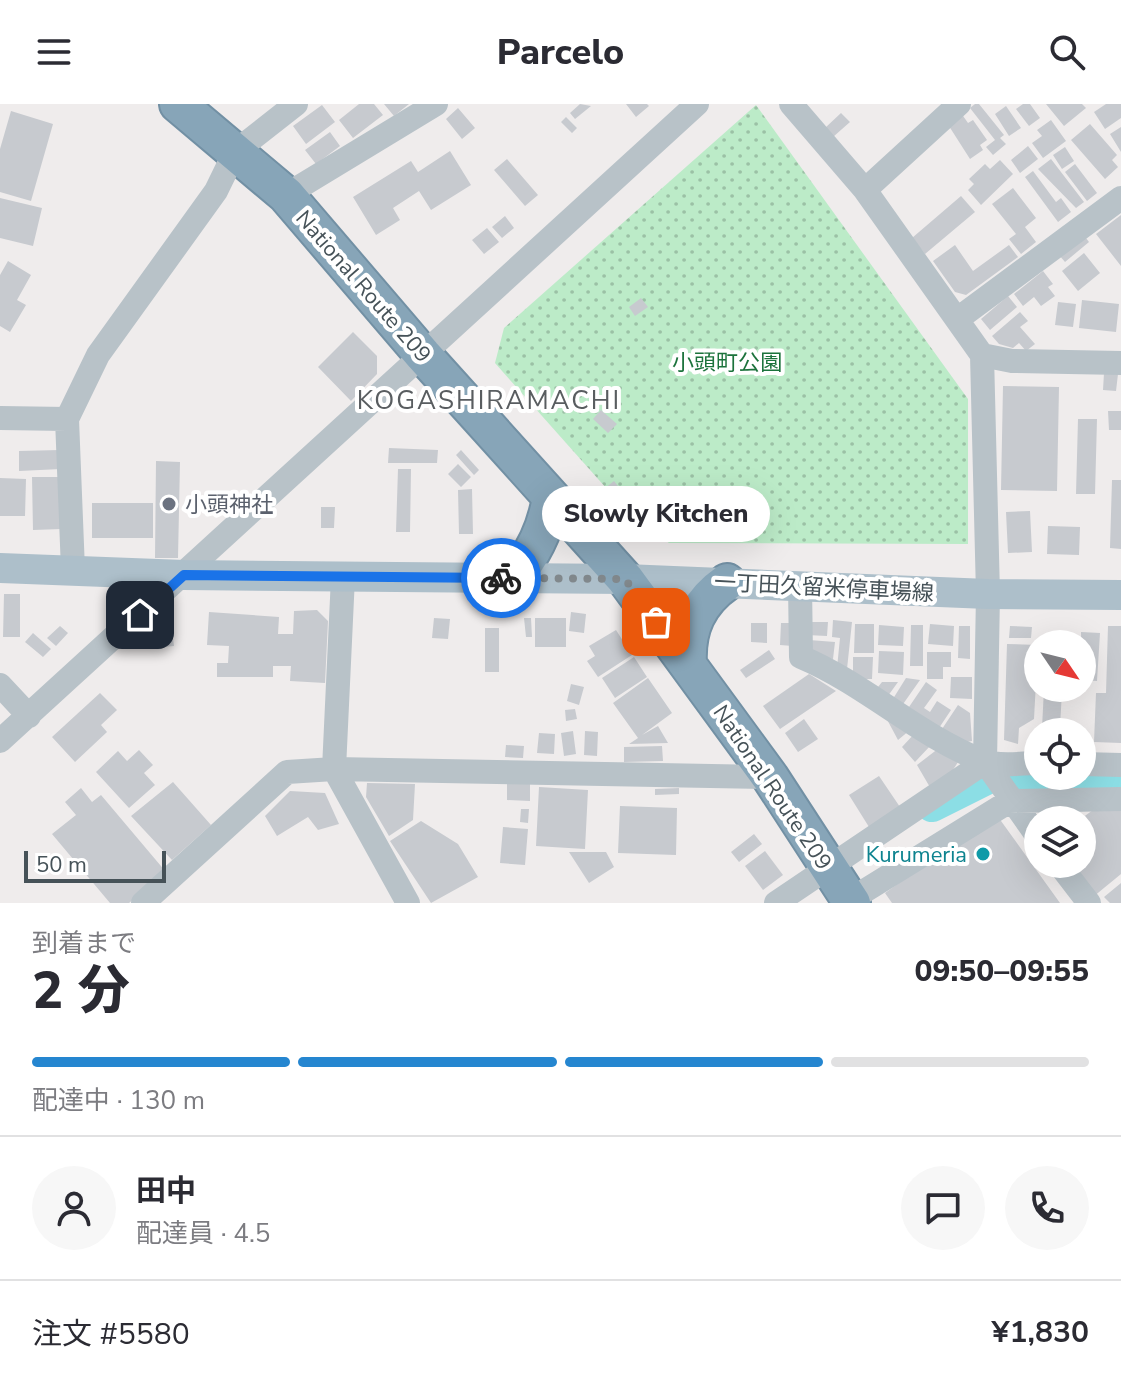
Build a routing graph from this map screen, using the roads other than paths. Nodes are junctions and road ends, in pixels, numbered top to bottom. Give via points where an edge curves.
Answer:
1 (178, 104) edge
2 (296, 104) edge
3 (436, 104) edge
4 (697, 104) edge
5 (791, 104) edge
6 (959, 104) edge
7 (235, 152) junction
8 (865, 190) junction
9 (286, 195) junction
10 (1121, 198) edge
11 (959, 318) junction
12 (423, 355) junction
13 (982, 355) junction
14 (1121, 363) edge
15 (0, 418) edge
16 (67, 419) junction
17 (551, 497) junction
18 (0, 568) edge
19 (73, 570) junction
20 (184, 575) junction
21 (343, 577) junction
22 (513, 578) junction
23 (625, 579) junction
24 (727, 582) junction
25 (800, 584) junction
26 (988, 594) junction
27 (1121, 595) edge
28 (688, 664) junction
29 (0, 685) edge
30 (29, 716) junction
31 (0, 741) edge
32 (985, 762) junction
33 (1024, 763) edge
34 (1096, 764) edge
35 (1121, 765) edge
36 (334, 769) junction
37 (770, 777) junction
38 (1121, 799) edge
39 (1010, 801) junction
40 (1024, 819) edge
41 (826, 866) junction
42 (1070, 878) edge
43 (849, 902) edge
44 (143, 903) edge
45 (408, 903) edge
46 (776, 903) edge
47 (1089, 903) edge

1 - 7 highway, National Route 209
2 - 7 street
3 - 9 street
4 - 12 street
5 - 8 street
6 - 8 street
7 - 9 highway, National Route 209
7 - 16 street via 216,191 98,355
8 - 11 street
9 - 12 highway, National Route 209
10 - 11 street
11 - 13 street
12 - 17 highway, National Route 209
12 - 20 street
13 - 14 street via 1012,361
13 - 26 street
15 - 16 street
16 - 19 street
17 - 22 highway via 548,519 530,559
17 - 23 highway, National Route 209
18 - 19 main road, 一丁田久留米停車場線
19 - 20 main road, 一丁田久留米停車場線
20 - 21 main road, 一丁田久留米停車場線
20 - 30 street
21 - 22 main road, 一丁田久留米停車場線
21 - 36 street
22 - 23 main road, 一丁田久留米停車場線
23 - 24 main road, 一丁田久留米停車場線
23 - 28 highway, National Route 209
24 - 25 main road, 一丁田久留米停車場線
24 - 28 highway via 700,607 687,644
25 - 26 main road, 一丁田久留米停車場線
25 - 32 street via 801,657 832,670 883,706
26 - 27 main road, 一丁田久留米停車場線
26 - 32 street
28 - 37 highway, National Route 209
29 - 30 street
30 - 31 street
32 - 33 street
32 - 39 street
32 - 41 street
34 - 35 street
36 - 37 street
36 - 44 street via 287,772
36 - 45 street
37 - 41 highway, National Route 209
38 - 39 street
39 - 40 street
39 - 43 street
41 - 43 highway, National Route 209
41 - 46 street
42 - 47 street

